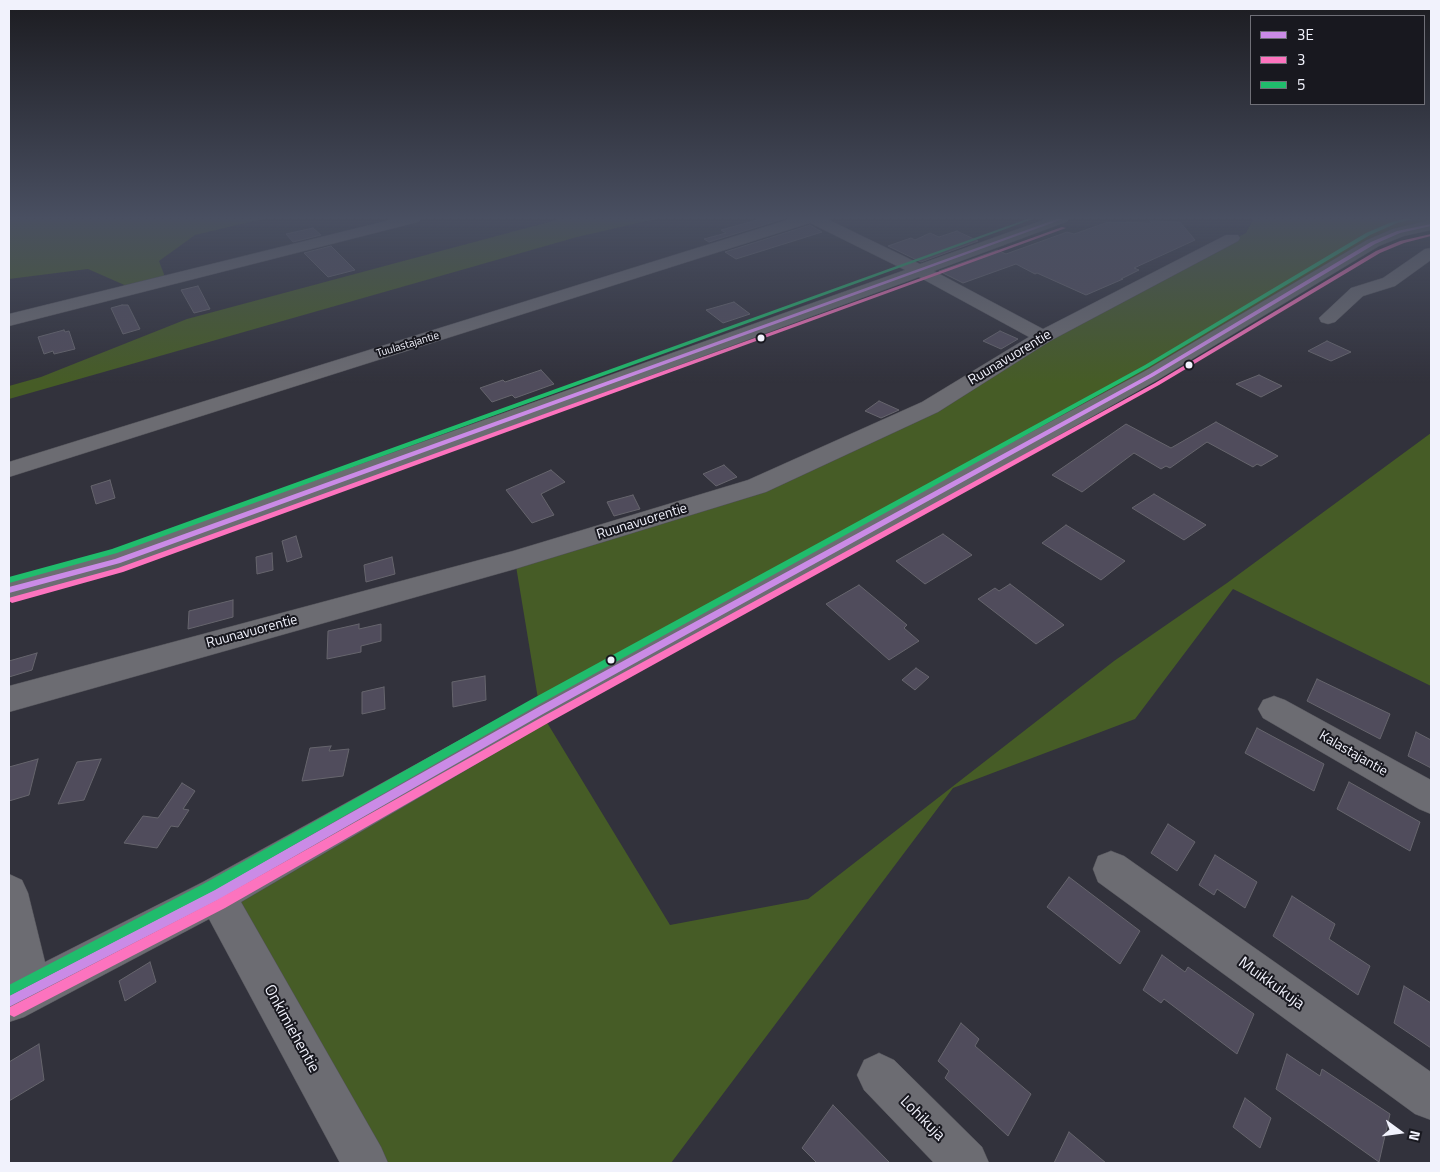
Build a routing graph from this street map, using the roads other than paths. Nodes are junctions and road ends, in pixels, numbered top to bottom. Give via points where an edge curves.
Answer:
1 (194, 274) edge
2 (633, 274) edge
3 (908, 274) edge
4 (925, 274) edge
5 (1163, 274) edge
6 (1322, 274) edge
7 (1401, 274) edge
8 (1328, 318) dead end
9 (9, 320) edge
10 (1043, 336) junction
11 (9, 470) edge
12 (9, 590) edge
13 (9, 700) edge
14 (1274, 709) dead end
15 (1431, 798) edge
16 (1111, 869) dead end
17 (9, 893) edge
18 (216, 894) junction
19 (20, 996) edge
20 (878, 1075) dead end
21 (1431, 1098) edge
22 (365, 1163) edge
23 (966, 1163) edge

1 - 9 street
2 - 11 street, Tuulastajantie
3 - 12 street via 118,561
4 - 10 street
5 - 10 street, Ruunavuorentie
6 - 18 street via 1152,375 540,711
7 - 8 street via 1389,282 1357,292
10 - 13 street, Ruunavuorentie via 930,407 757,486 515,560
14 - 15 street, Kalastajantie
16 - 21 street, Muikkukuja
17 - 19 street
18 - 19 street
18 - 22 street, Onkimiehentie
20 - 23 street, Lohikuja

